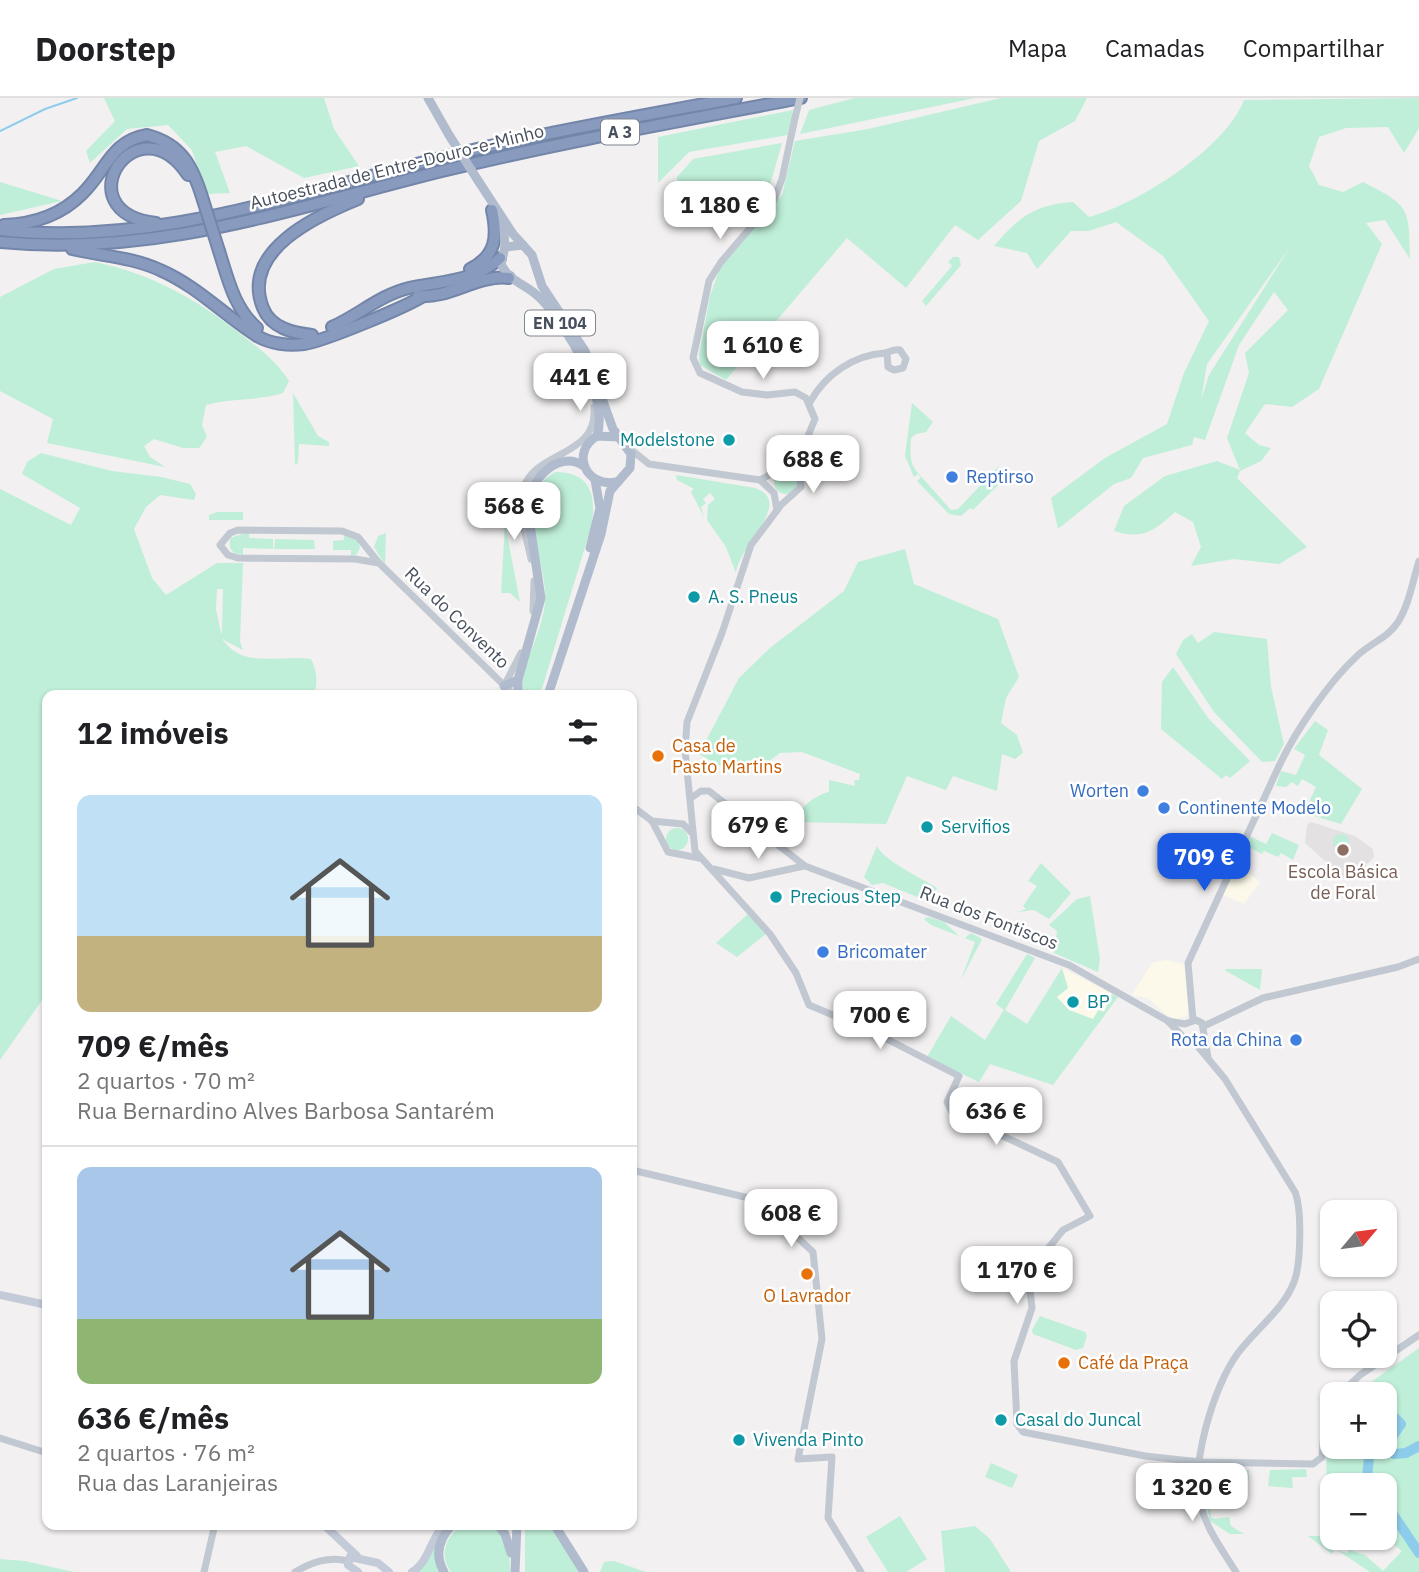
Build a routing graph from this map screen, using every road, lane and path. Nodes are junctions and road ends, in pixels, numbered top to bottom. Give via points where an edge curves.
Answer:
1 (428, 98) edge
2 (736, 98) edge
3 (800, 98) edge
4 (401, 182) junction
5 (479, 182) junction
6 (201, 200) junction
7 (492, 210) junction
8 (176, 225) junction
9 (0, 227) edge
10 (0, 242) edge
11 (523, 245) junction
12 (59, 246) junction
13 (216, 251) junction
14 (503, 253) junction
15 (536, 269) junction
16 (514, 281) junction
17 (443, 285) junction
18 (422, 292) junction
19 (242, 325) junction
20 (312, 335) junction
21 (887, 353) dead end
22 (587, 374) junction
23 (810, 402) junction
24 (597, 436) junction
25 (618, 437) junction
26 (628, 447) junction
27 (584, 449) junction
28 (564, 454) junction
29 (798, 459) junction
30 (649, 464) junction
31 (584, 466) junction
32 (785, 467) junction
33 (773, 473) junction
34 (626, 474) junction
35 (800, 475) junction
36 (595, 480) junction
37 (760, 480) junction
38 (616, 482) junction
39 (773, 491) junction
40 (789, 498) junction
41 (777, 509) junction
42 (1419, 561) edge
43 (379, 563) junction
44 (1415, 586) edge
45 (568, 631) junction
46 (491, 673) junction
47 (510, 673) junction
48 (518, 680) junction
49 (504, 686) junction
50 (509, 690) edge
51 (517, 690) edge
52 (550, 690) edge
53 (691, 799) junction
54 (691, 808) junction
55 (637, 810) edge
56 (652, 821) junction
57 (676, 824) junction
58 (693, 837) junction
59 (662, 838) junction
60 (682, 854) junction
61 (699, 858) junction
62 (805, 866) junction
63 (710, 867) junction
64 (1419, 959) edge
65 (1168, 1021) junction
66 (1189, 1022) junction
67 (1204, 1026) junction
68 (1205, 1035) junction
69 (1184, 1037) junction
70 (1195, 1043) junction
71 (1208, 1058) junction
72 (637, 1171) edge
73 (762, 1207) junction
74 (784, 1224) junction
75 (0, 1295) edge
76 (42, 1304) edge
77 (1419, 1335) edge
78 (1353, 1382) edge
79 (0, 1438) edge
80 (42, 1451) edge
81 (1320, 1459) edge
82 (1200, 1462) junction
83 (214, 1530) edge
84 (330, 1530) edge
85 (440, 1530) edge
86 (447, 1530) edge
87 (502, 1530) edge
88 (519, 1530) edge
89 (558, 1530) edge
90 (352, 1558) junction
91 (517, 1569) edge
92 (204, 1571) edge
93 (384, 1571) edge
94 (295, 1572) edge
95 (358, 1572) edge
96 (412, 1572) edge
97 (444, 1572) edge
98 (584, 1572) edge
99 (861, 1572) edge
100 (1236, 1572) edge

1 - 5 main road, EN 104, bridge
2 - 8 highway, Autoestrada de Entre-Douro-e-Minho / A 3 via 487,147
3 - 4 highway, Autoestrada de Entre-Douro-e-Minho / A 3 via 578,140
3 - 23 street, bridge via 779,190 709,281 693,358 696,369 707,378 742,392 795,392
4 - 12 highway, Autoestrada de Entre-Douro-e-Minho / A 3 via 184,236
4 - 20 highway via 305,224 279,245 264,265 258,282 265,314 288,331
5 - 7 main road, EN 104
5 - 11 main road, EN 104
6 - 8 highway via 179,160 167,150 149,145 132,149 116,163 109,181 123,213 139,221
6 - 9 highway via 186,158 174,146 148,135 121,144 84,193 68,206 47,218
6 - 13 highway, bridge
7 - 14 main road, EN 104 via 504,232
7 - 17 highway via 496,231 484,262
8 - 9 highway, Autoestrada de Entre-Douro-e-Minho / A 3 via 74,233
10 - 12 highway, Autoestrada de Entre-Douro-e-Minho / A 3
11 - 14 main road
11 - 15 main road, EN 104
12 - 19 highway via 132,259 160,270 197,290
13 - 19 highway via 230,302
13 - 20 highway via 246,318 278,338
14 - 16 main road, EN 104
14 - 17 highway via 489,268
15 - 16 main road via 531,280
15 - 25 main road, EN 104 via 542,286 585,351
16 - 18 highway via 495,276 446,294
16 - 22 main road, EN 104 via 533,291 554,314
17 - 18 highway
18 - 19 highway via 305,344 260,338
18 - 20 highway via 361,310
21 - 23 street via 876,353 838,370
22 - 24 main road, EN 104 via 600,411
22 - 28 street via 593,423 584,441
23 - 29 street via 815,419
24 - 25 main road
24 - 27 main road
25 - 26 main road
26 - 30 street
26 - 34 main road via 631,461
27 - 28 street
27 - 31 main road
28 - 47 street via 538,467 522,490 535,605 518,664
29 - 32 street
29 - 35 street
30 - 34 street
30 - 37 street
31 - 36 main road
31 - 48 main road via 564,461 543,472 529,491 527,505 541,598
32 - 33 street
32 - 35 street
33 - 37 street
33 - 39 street
34 - 38 main road
35 - 40 street via 799,491
36 - 38 main road
36 - 45 main road via 598,516
37 - 39 street
38 - 45 main road
39 - 40 street
39 - 41 street
40 - 41 street
41 - 53 street via 751,545 687,722
42 - 44 street
43 - 43 street, Rua do Convento via 358,537 342,531 238,530 220,545 237,558
43 - 46 street, Rua do Convento
44 - 66 street via 1399,621 1385,637 1358,654 1288,747 1188,963
45 - 52 main road
46 - 47 street
46 - 49 street, Rua do Convento
47 - 49 street
48 - 49 main road
48 - 51 main road
49 - 50 street, Rua do Convento
53 - 54 street
53 - 62 street, Rua dos Fontiscos via 701,791 716,795
54 - 57 street
54 - 58 street
55 - 56 street
56 - 57 street
56 - 59 street
57 - 58 street via 687,827
57 - 59 street via 665,829
58 - 60 street via 690,849
58 - 61 street
59 - 60 street via 668,852
60 - 61 street
61 - 63 street
62 - 63 street via 749,878
62 - 65 street, Rua dos Fontiscos via 1069,965
63 - 82 street via 770,934 796,973 809,1005 960,1076 947,1102 952,1112 1058,1161 1090,1216 1063,1230 1030,1280 1032,1308 1014,1361 1019,1429
64 - 67 street via 1262,998
65 - 66 street
65 - 69 street
66 - 67 street
66 - 69 street
67 - 68 street
68 - 70 street
68 - 71 street
69 - 70 street
70 - 71 street
71 - 82 street via 1290,1183 1300,1210 1295,1280 1227,1368
72 - 73 street via 753,1199
73 - 74 street via 773,1202 780,1205
73 - 74 street via 758,1213 764,1229
74 - 99 street via 813,1252 822,1339 798,1459 832,1457 828,1518
75 - 76 main road
77 - 78 street
79 - 80 street
81 - 82 street via 1317,1463
82 - 100 street via 1200,1506
83 - 92 street
84 - 90 main road via 347,1544
85 - 96 main road via 425,1560
86 - 97 main road via 438,1552
87 - 91 main road
88 - 91 main road
89 - 98 main road
90 - 93 main road via 378,1563
90 - 94 street via 318,1561
90 - 95 main road via 349,1568

